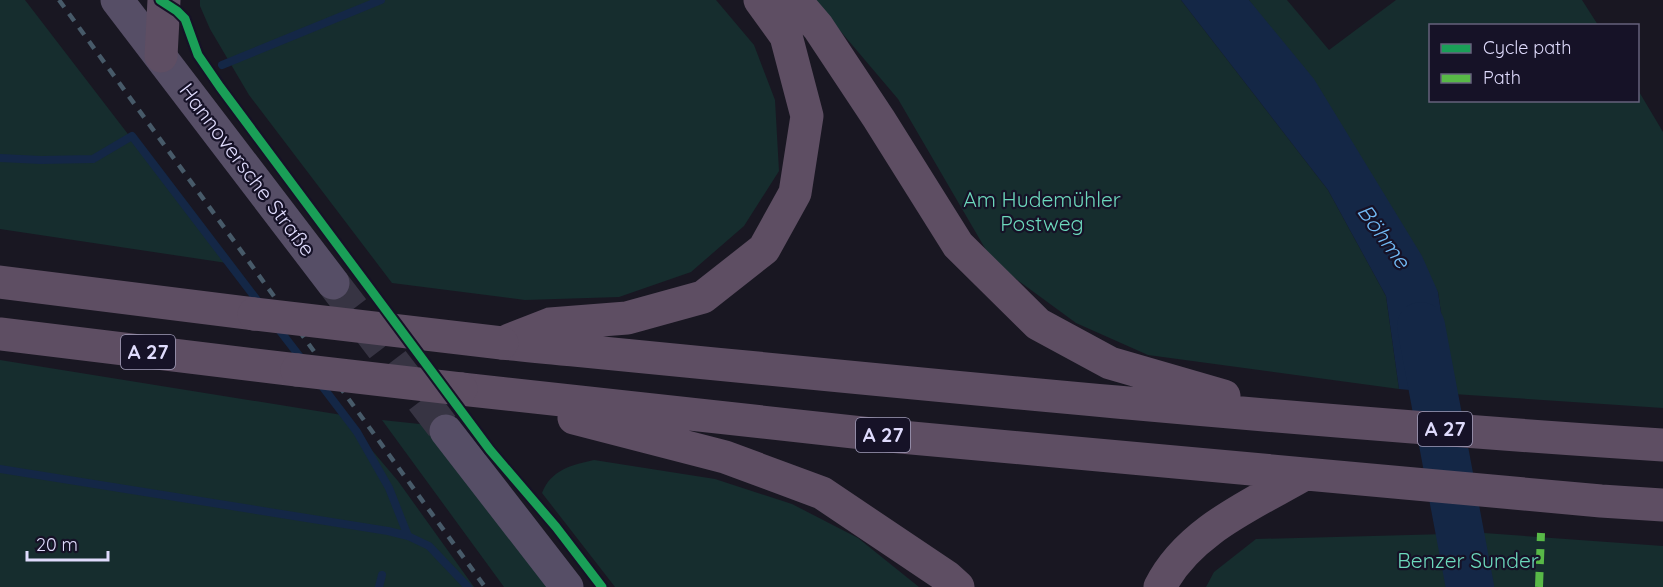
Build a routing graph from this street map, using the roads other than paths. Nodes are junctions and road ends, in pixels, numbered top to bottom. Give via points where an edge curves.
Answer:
1 (117, 0) edge
2 (164, 0) edge
3 (760, 0) edge
4 (795, 0) edge
5 (161, 56) junction
6 (0, 282) edge
7 (333, 283) tunnel mouth
8 (0, 334) edge
9 (502, 343) junction
10 (461, 389) junction
11 (1294, 417) junction
12 (446, 431) tunnel mouth
13 (1663, 445) edge
14 (1305, 474) junction
15 (1663, 505) edge
16 (567, 587) edge
17 (958, 587) edge
18 (1160, 587) edge

1 - 5 main road, Hannoversche Straße
2 - 5 highway
3 - 9 highway via 786,36 807,116 795,193 764,249 703,297 627,318 550,324
4 - 11 highway via 824,36 958,245 1038,324 1110,363
5 - 7 main road, Hannoversche Straße
6 - 9 highway, A 27, bridge
8 - 10 highway, A 27, bridge
9 - 11 highway, A 27
10 - 14 highway, A 27 via 890,436
10 - 17 highway via 725,457 822,493
11 - 13 highway, A 27
12 - 16 main road
14 - 15 highway, A 27
14 - 18 highway via 1201,536 1168,571

